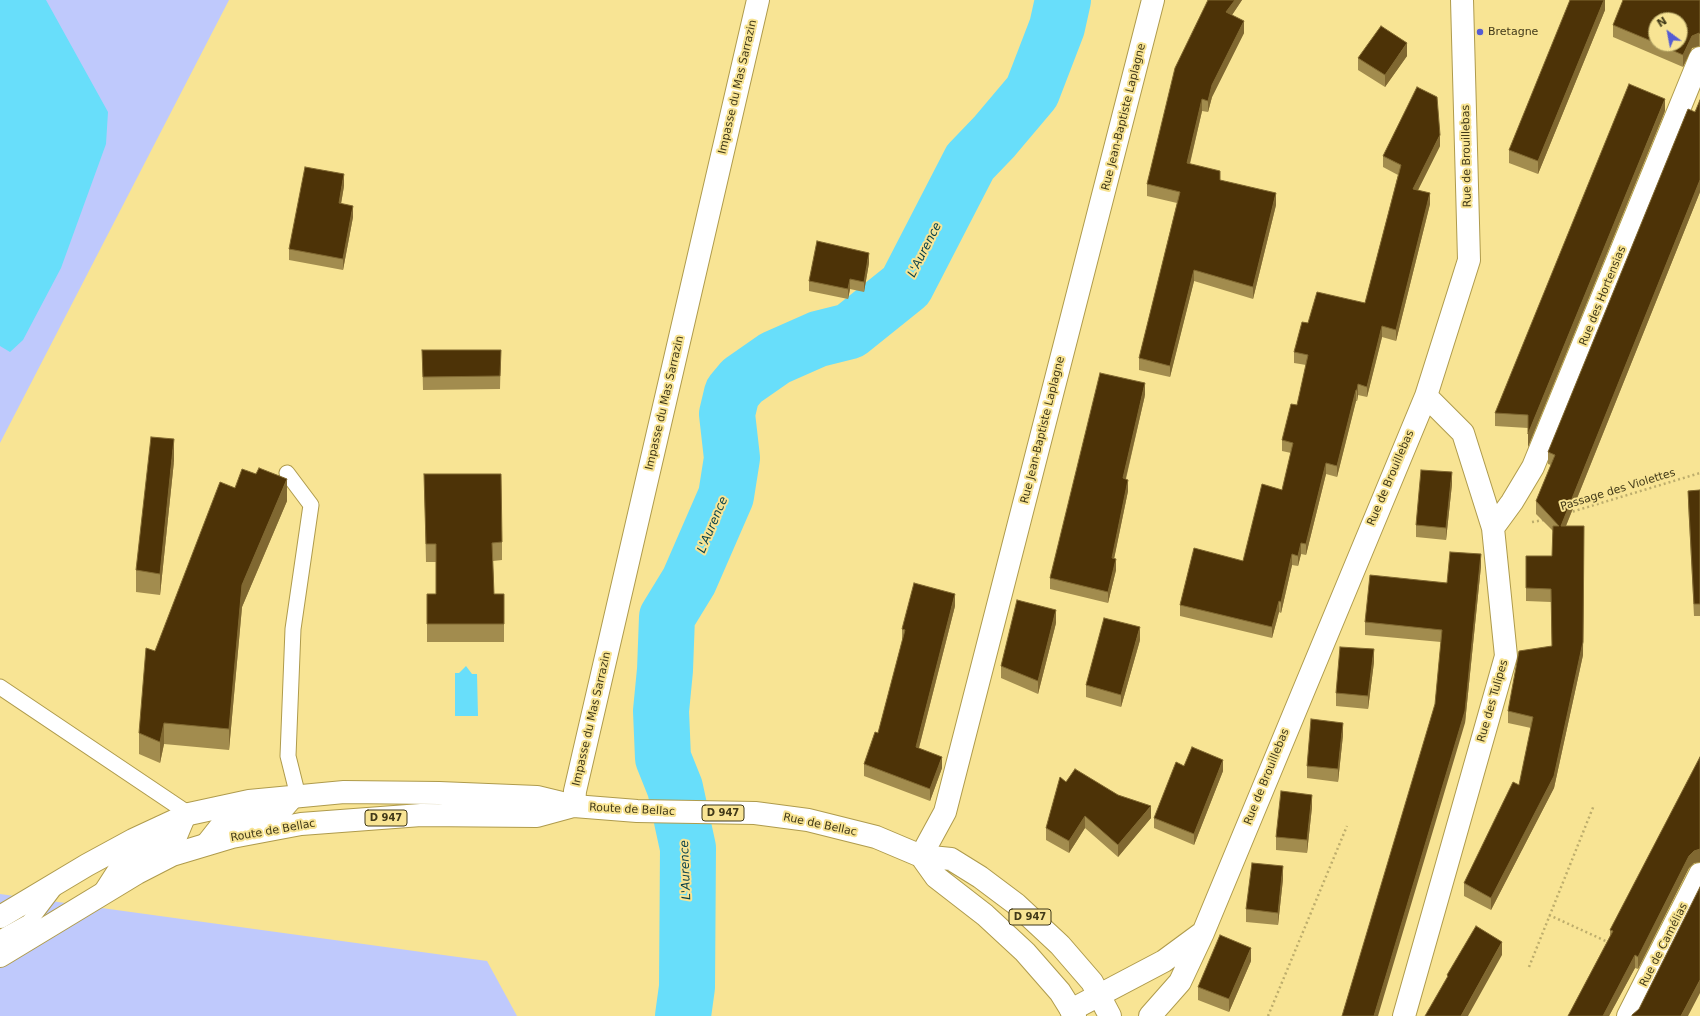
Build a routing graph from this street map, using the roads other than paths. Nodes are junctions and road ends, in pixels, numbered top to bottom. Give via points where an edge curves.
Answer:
1 (758, 0) edge
2 (1153, 0) edge
3 (1462, 0) edge
4 (1700, 58) edge
5 (1426, 396) junction
6 (287, 473) dead end
7 (1493, 528) junction
8 (0, 688) edge
9 (298, 796) junction
10 (574, 806) junction
11 (690, 813) joint
12 (189, 814) junction
13 (200, 847) junction
14 (921, 856) junction
15 (1700, 874) edge
16 (59, 882) junction
17 (97, 897) junction
18 (0, 917) edge
19 (1203, 933) junction
20 (0, 938) edge
21 (0, 956) edge
22 (1099, 995) junction
23 (1073, 1013) edge
24 (1110, 1016) edge
25 (1150, 1016) edge
26 (1404, 1016) edge
27 (1628, 1016) edge

1 - 10 street, Impasse du Mas Sarrazin
2 - 14 street, Rue Jean-Baptiste Laplagne via 945,812
3 - 5 street, Rue de Brouillebas via 1469,260
4 - 7 street, Rue des Hortensias via 1533,467
5 - 7 street, Rue des Tulipes via 1464,433
5 - 19 street, Rue de Brouillebas
6 - 9 lane via 311,505 293,629 288,756
7 - 26 street, Rue des Tulipes via 1506,656
8 - 12 lane
9 - 10 street, Route de Bellac / D 947 via 344,792 439,792 537,797
9 - 12 street, Route de Bellac / D 947 via 249,801
9 - 13 lane via 285,811 220,823
10 - 11 street, Route de Bellac / D 947
10 - 13 street, Route de Bellac / D 947 via 537,816 421,815 301,824 239,836
11 - 14 street, Rue de Bellac / D 947 via 755,813 808,820 876,837
12 - 16 street, Route de Bellac / D 947 via 133,840
12 - 17 lane via 179,838 118,865
13 - 17 street, Route de Bellac / D 947 via 172,855
14 - 22 street, Rue de Bellac / D 947 via 950,859 980,877 1016,904 1060,945 1092,982
14 - 23 street, D 947 via 936,877 985,915 1025,952 1060,992
15 - 27 street, Rue de Camélias
16 - 18 street, Route de Bellac / D 947
16 - 20 lane via 29,922
17 - 21 street, Route de Bellac / D 947
19 - 22 street via 1164,961
19 - 25 street, Rue de Brouillebas via 1180,982
22 - 23 street
22 - 24 street, Rue de Bellac / D 947

